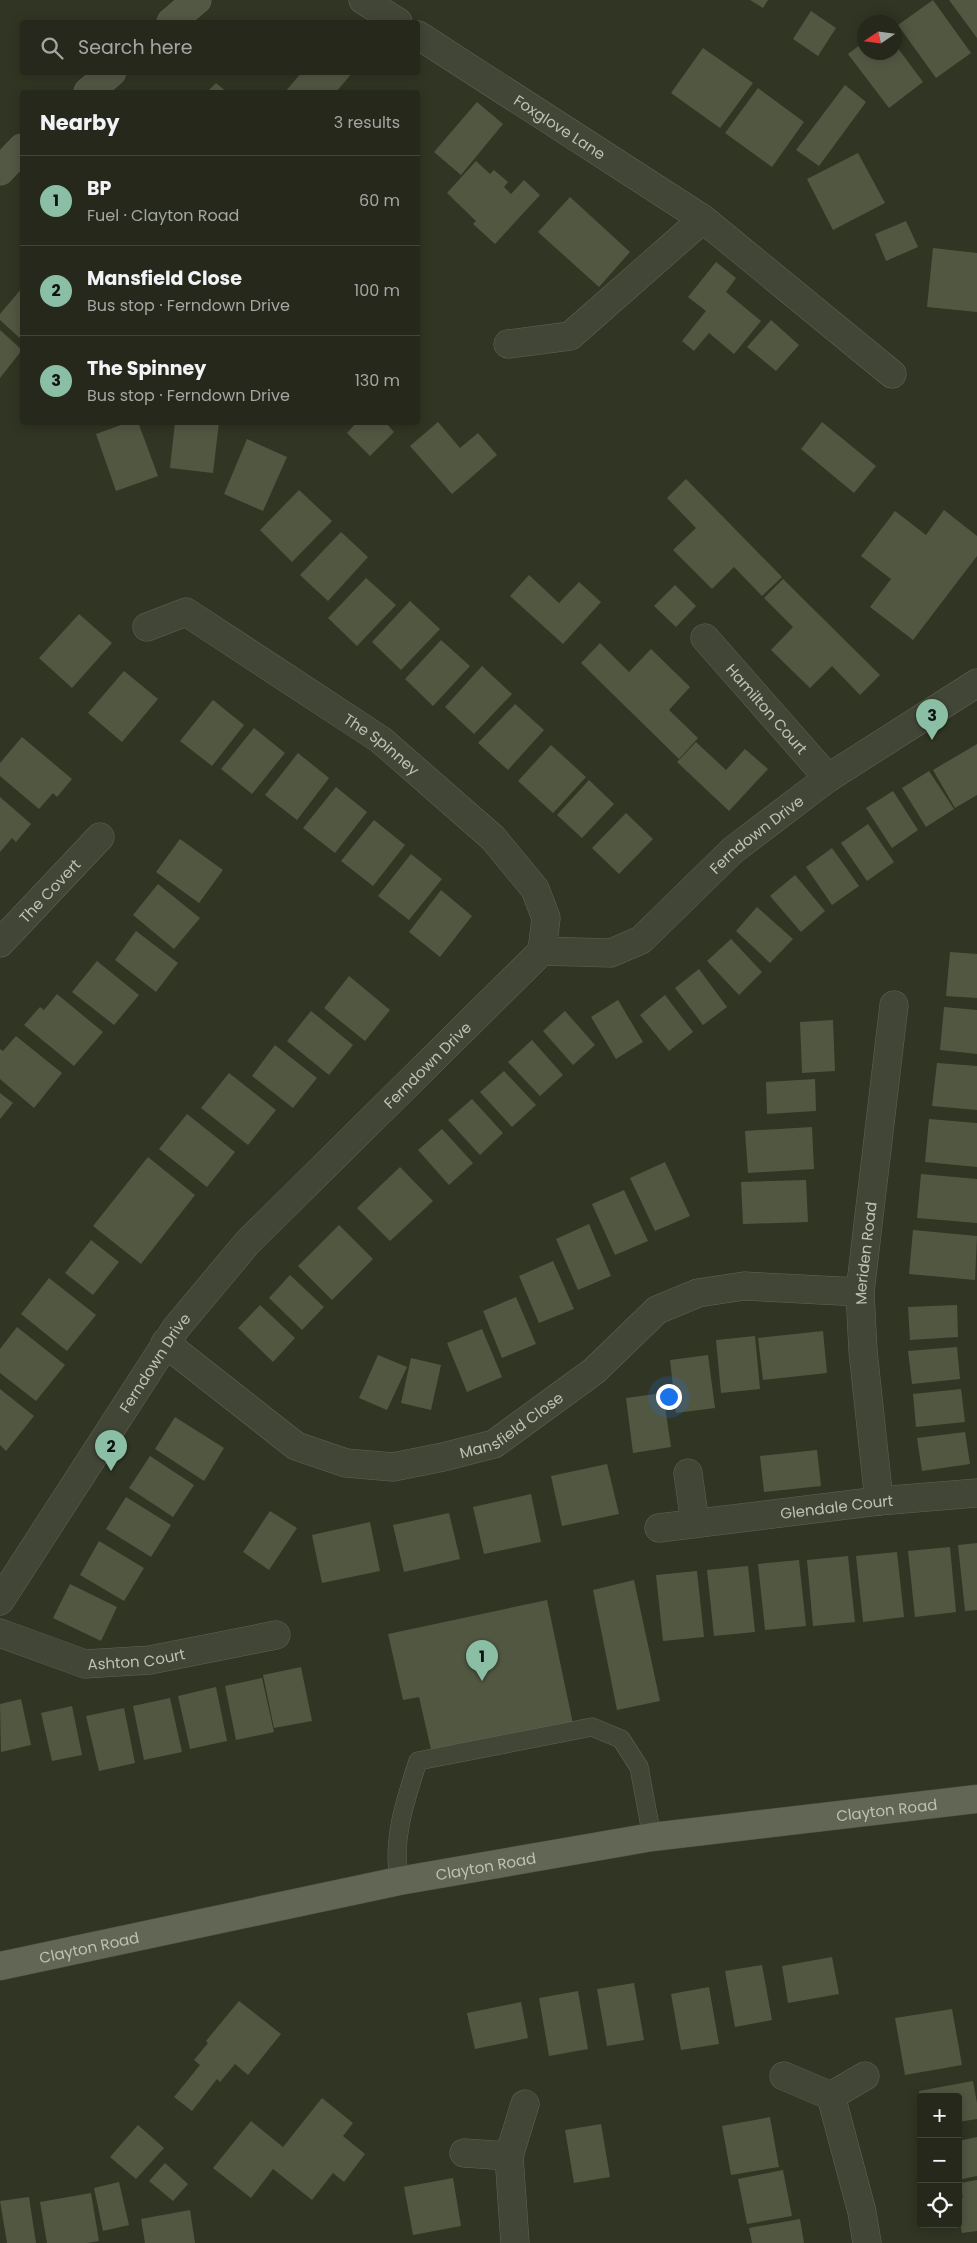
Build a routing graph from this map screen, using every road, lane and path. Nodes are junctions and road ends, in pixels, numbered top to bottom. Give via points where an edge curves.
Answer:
1 (198, 0) edge
2 (363, 0) edge
3 (173, 20) edge
4 (395, 20) edge
5 (420, 36) edge
6 (108, 75) edge
7 (90, 90) edge
8 (20, 150) edge
9 (0, 171) edge
10 (702, 219) junction
11 (508, 344) dead end
12 (892, 374) dead end
13 (147, 627) dead end
14 (705, 638) dead end
15 (977, 683) edge
16 (828, 778) junction
17 (100, 837) dead end
18 (0, 943) edge
19 (542, 951) junction
20 (894, 1005) dead end
21 (860, 1292) junction
22 (165, 1344) junction
23 (688, 1473) dead end
24 (977, 1493) edge
25 (878, 1501) junction
26 (695, 1523) junction
27 (659, 1528) dead end
28 (0, 1602) edge
29 (0, 1633) edge
30 (276, 1635) dead end
31 (977, 1799) edge
32 (652, 1837) junction
33 (399, 1881) junction
34 (0, 1966) edge
35 (784, 2076) dead end
36 (866, 2076) dead end
37 (831, 2096) junction
38 (525, 2104) dead end
39 (464, 2153) dead end
40 (509, 2156) junction
41 (515, 2243) edge
42 (867, 2243) edge

1 - 3 street
2 - 4 street
5 - 10 street, Foxglove Lane
6 - 7 street
8 - 9 street
10 - 11 street via 570,336
10 - 12 street, Foxglove Lane
13 - 19 street, The Spinney via 186,612 381,740 493,838 535,889 546,918
14 - 16 street, Hamilton Court
15 - 16 street, Ferndown Drive
16 - 19 street, Ferndown Drive via 733,850 641,940 611,952
17 - 18 street, The Covert
19 - 22 street, Ferndown Drive via 247,1243
20 - 21 street, Meriden Road
21 - 22 street, Mansfield Close via 744,1286 698,1293 657,1310 594,1371 494,1444 444,1458 393,1467 346,1463 296,1446
21 - 25 street, Meriden Road via 862,1351
22 - 28 street, Ferndown Drive
23 - 26 street
24 - 25 street, Glendale Court
25 - 26 street, Glendale Court
26 - 27 street, Glendale Court
29 - 30 street, Ashton Court via 85,1664 150,1660
31 - 32 main road, Clayton Road
32 - 33 main road, Clayton Road
32 - 33 lane via 639,1767 621,1739 592,1727 418,1762 402,1812 396,1861
33 - 34 main road, Clayton Road
35 - 37 street
36 - 37 street
37 - 42 street via 862,2212
38 - 40 street
39 - 40 street
40 - 41 street

